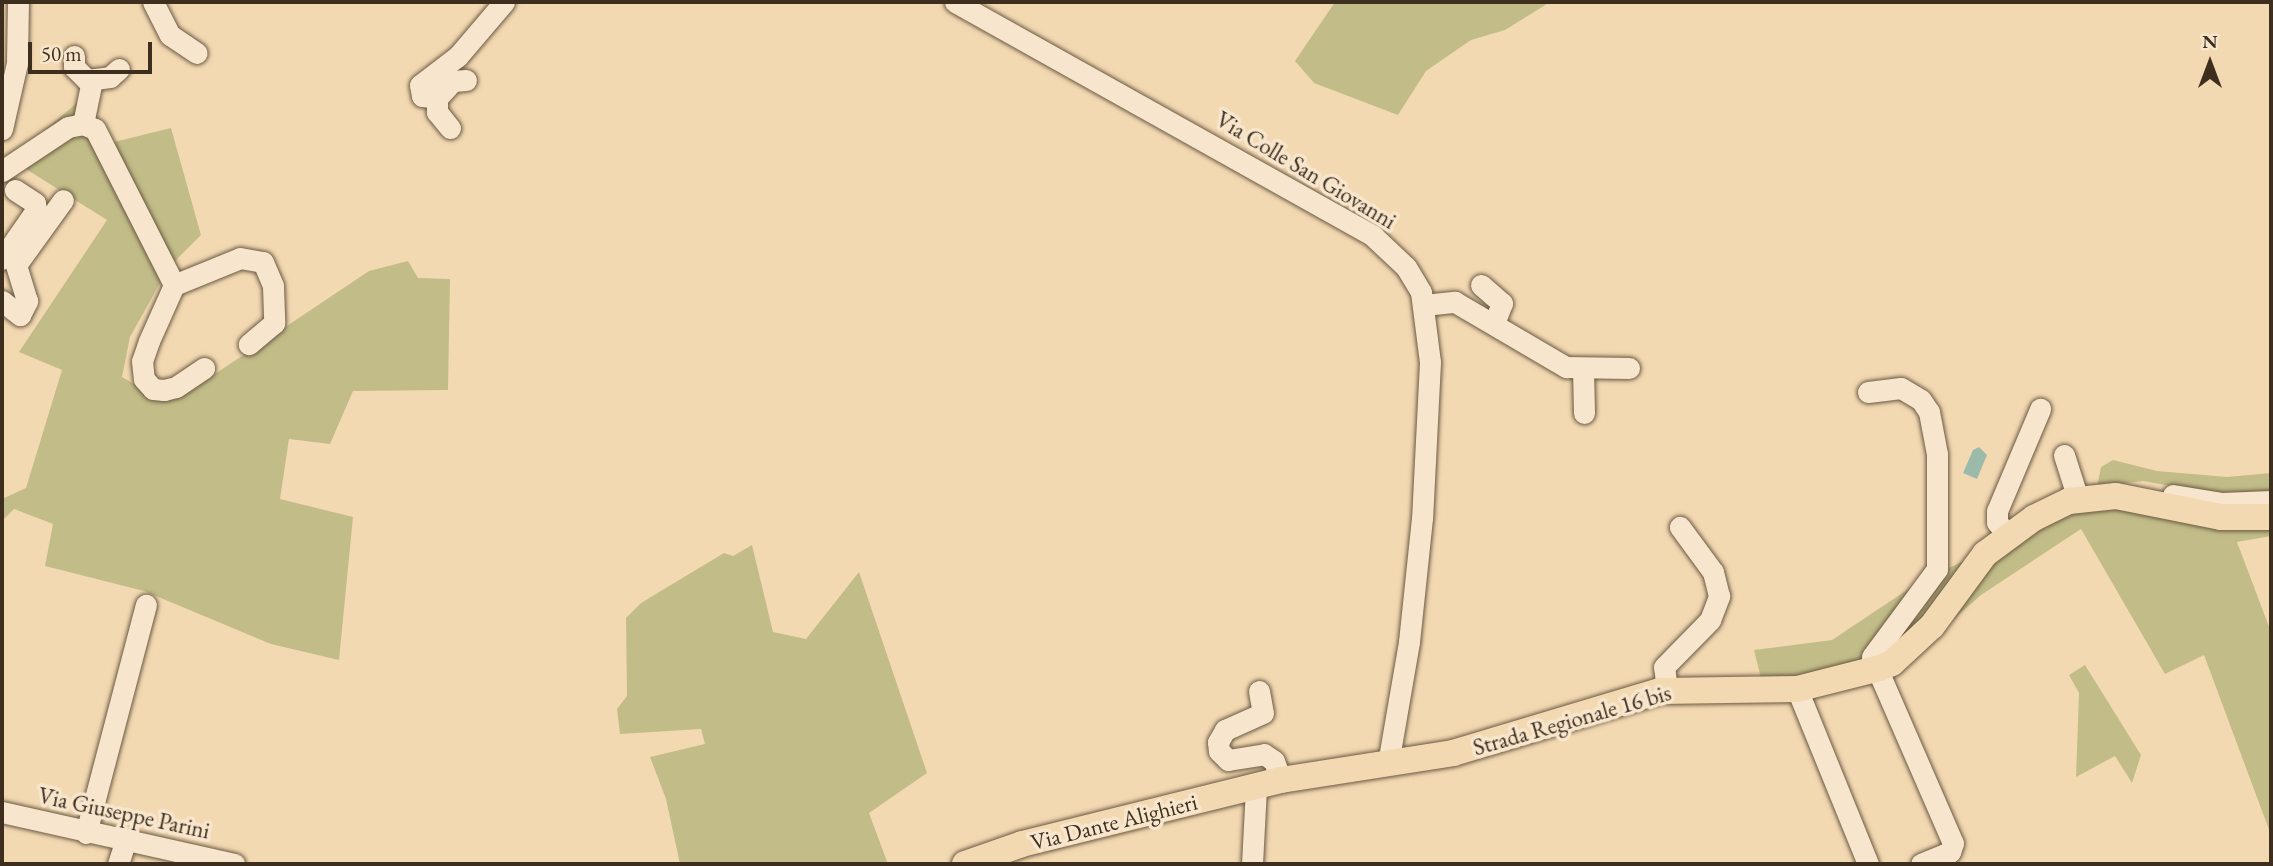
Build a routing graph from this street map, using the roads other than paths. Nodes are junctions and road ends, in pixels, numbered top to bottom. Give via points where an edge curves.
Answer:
1 (18, 2) edge
2 (153, 2) edge
3 (504, 2) edge
4 (955, 2) edge
5 (197, 53) dead end
6 (74, 56) dead end
7 (119, 69) dead end
8 (92, 80) junction
9 (466, 80) dead end
10 (437, 98) junction
11 (83, 124) junction
12 (450, 128) dead end
13 (2, 129) edge
14 (2, 171) edge
15 (15, 190) dead end
16 (63, 200) dead end
17 (2, 259) edge
18 (174, 285) junction
19 (1480, 285) dead end
20 (2, 301) edge
21 (1424, 305) junction
22 (1494, 324) junction
23 (249, 344) dead end
24 (1583, 368) junction
25 (204, 369) dead end
26 (1629, 369) dead end
27 (1868, 392) dead end
28 (2040, 409) dead end
29 (1584, 413) dead end
30 (2064, 455) dead end
31 (2116, 496) junction
32 (2078, 499) junction
33 (2271, 501) edge
34 (2271, 517) edge
35 (1680, 527) dead end
36 (2008, 536) junction
37 (146, 605) dead end
38 (1880, 668) junction
39 (1797, 689) junction
40 (1667, 690) junction
41 (1259, 691) dead end
42 (1388, 763) junction
43 (1281, 780) junction
44 (1256, 787) junction
45 (1224, 795) joint
46 (2, 811) edge
47 (86, 833) junction
48 (126, 840) junction
49 (118, 864) edge
50 (234, 864) edge
51 (965, 864) edge
52 (1252, 864) edge
53 (1868, 864) edge
54 (1920, 864) edge

1 - 13 street via 17,63
2 - 5 street via 170,34
3 - 10 street via 458,56 420,85 422,96
4 - 21 street, Via Colle San Giovanni via 1373,236 1406,267
6 - 8 street via 78,74
7 - 8 street via 110,77
8 - 11 street
9 - 10 street via 453,81
10 - 12 street via 437,112
11 - 14 street via 68,127
11 - 18 street via 94,129
15 - 17 street via 35,203 36,210
16 - 20 street via 16,265 27,301 20,315
18 - 23 street via 229,261 248,257 263,262 273,286 274,323
18 - 25 street via 142,361 144,379 153,389 164,390
19 - 22 street via 1502,303
21 - 22 street via 1455,302
21 - 42 street, Via Colle San Giovanni via 1430,362 1422,518 1409,642
22 - 24 street via 1566,367
24 - 26 street
24 - 29 street
27 - 38 street via 1901,388 1921,400 1933,428 1939,485 1937,569 1875,651 1872,657
28 - 36 street via 1997,511 1997,522
30 - 32 street
31 - 32 main road, Strada Regionale 16 bis
31 - 33 street via 2140,489 2222,503
31 - 34 main road, Strada Regionale 16 bis via 2221,517
32 - 36 main road, Strada Regionale 16 bis via 2034,518
35 - 40 street via 1713,572 1719,596 1710,620 1664,667
36 - 38 main road, Strada Regionale 16 bis via 1975,565 1931,626 1892,663
37 - 47 street
38 - 39 main road, Strada Regionale 16 bis
38 - 54 street via 1953,843 1950,852
39 - 40 main road, Strada Regionale 16 bis
39 - 53 street
40 - 42 main road, Strada Regionale 16 bis via 1453,753
41 - 43 street via 1263,713 1225,730 1219,751 1228,760 1264,754 1274,761
42 - 43 main road, Strada Regionale 16 bis
43 - 44 main road, Strada Regionale 16 bis
44 - 45 main road, Strada Regionale 16 bis
44 - 52 street
45 - 51 main road, Via Dante Alighieri via 1022,844
46 - 47 street, Via Giuseppe Parini
47 - 48 street, Via Giuseppe Parini
48 - 49 street
48 - 50 street, Via Giuseppe Parini

